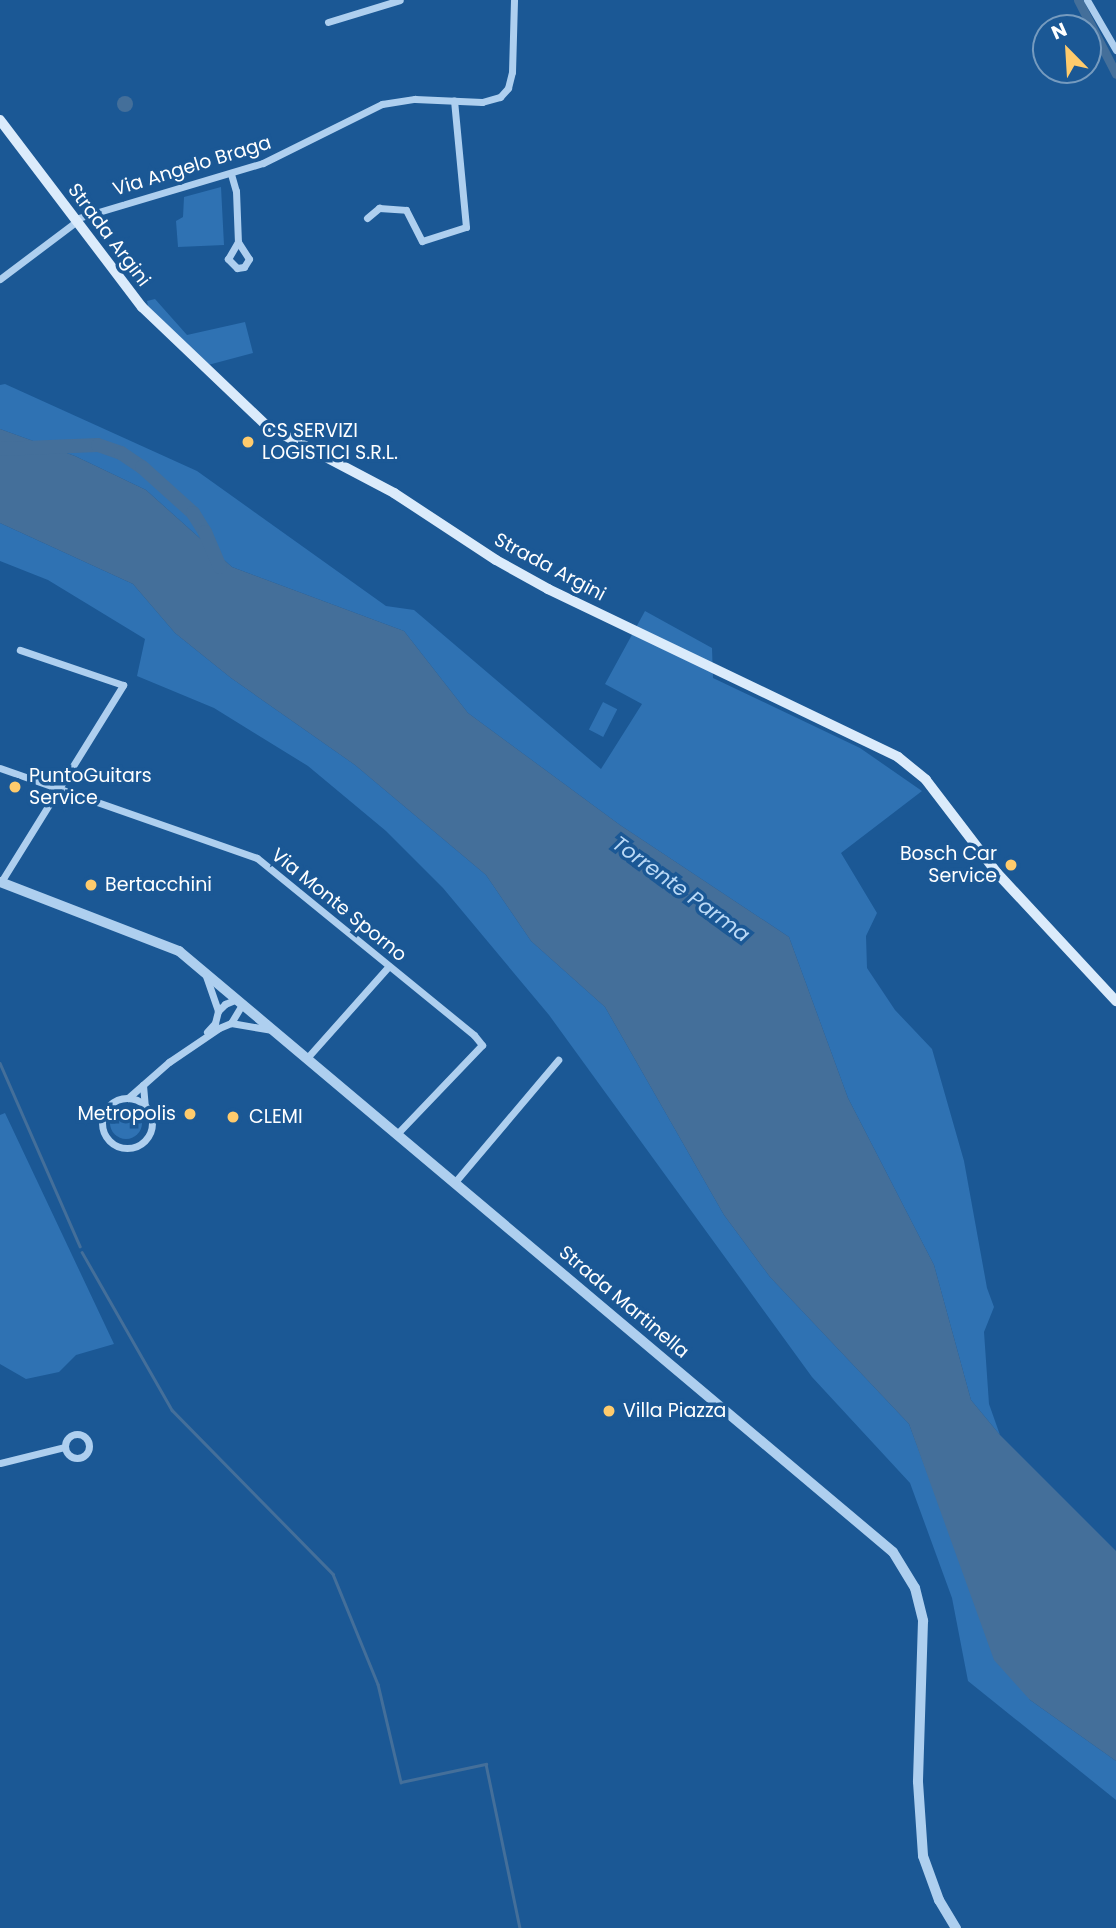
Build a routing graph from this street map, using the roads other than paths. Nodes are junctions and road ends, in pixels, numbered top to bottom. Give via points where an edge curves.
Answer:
1 (400, 0) edge
2 (514, 0) edge
3 (1087, 0) edge
4 (328, 22) dead end
5 (1116, 50) edge
6 (454, 101) junction
7 (0, 120) edge
8 (232, 174) junction
9 (368, 218) dead end
10 (76, 220) junction
11 (238, 242) dead end
12 (2, 274) edge
13 (20, 650) dead end
14 (0, 768) edge
15 (58, 790) junction
16 (0, 882) edge
17 (389, 965) junction
18 (204, 971) junction
19 (240, 1001) junction
20 (1116, 1001) edge
21 (218, 1011) junction
22 (231, 1023) junction
23 (273, 1030) junction
24 (205, 1035) junction
25 (307, 1058) junction
26 (558, 1060) dead end
27 (143, 1085) junction
28 (128, 1098) junction
29 (145, 1107) junction
30 (397, 1134) junction
31 (455, 1182) junction
32 (64, 1447) dead end
33 (0, 1463) edge
34 (956, 1928) edge

1 - 4 street
2 - 6 street, Via Angelo Braga via 513,68 506,92 487,101
3 - 5 street
6 - 8 street, Via Angelo Braga via 403,99 382,104 285,154
6 - 9 street via 466,227 422,241 407,210 379,208
7 - 10 main road, Strada Argini
8 - 10 street, Via Angelo Braga
8 - 11 street
10 - 12 street
10 - 20 main road, Strada Argini via 149,315 279,434 394,493 548,589 898,757 926,780 998,873
13 - 15 street via 123,685
14 - 15 street, Via Monte Sporno
15 - 16 street
15 - 17 street, Via Monte Sporno via 257,858
16 - 18 street, Strada Martinella via 178,951
17 - 25 street
17 - 30 street, Via Monte Sporno via 482,1045
18 - 19 street, Strada Martinella
18 - 21 street
19 - 21 street via 225,1003
19 - 22 street
19 - 23 street, Strada Martinella
21 - 24 street
22 - 23 street
22 - 24 street
23 - 25 street, Strada Martinella
24 - 27 street
25 - 30 street, Strada Martinella
26 - 31 street
27 - 28 street
27 - 29 street
28 - 29 street
28 - 29 street via 112,1103 103,1116 103,1131 115,1146 131,1148 147,1138 152,1122
30 - 31 street, Strada Martinella
31 - 34 street, Strada Martinella via 818,1487 903,1565 915,1588 923,1621 918,1782 921,1848 939,1900
32 - 33 street

